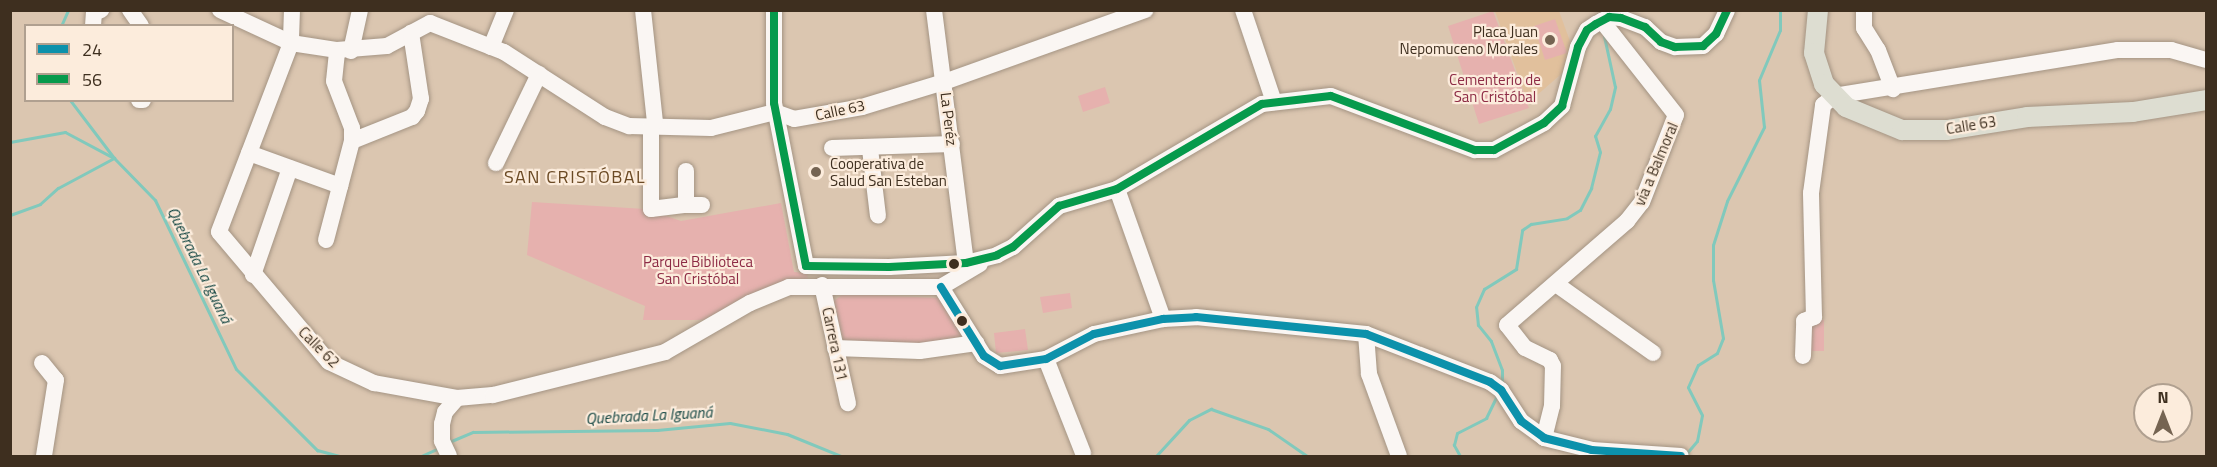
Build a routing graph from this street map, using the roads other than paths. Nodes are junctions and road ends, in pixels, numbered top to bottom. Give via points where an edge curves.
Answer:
1 (101, 10) edge
2 (130, 10) edge
3 (220, 10) edge
4 (292, 10) edge
5 (360, 10) edge
6 (506, 10) edge
7 (643, 10) edge
8 (774, 10) edge
9 (934, 10) edge
10 (1144, 10) edge
11 (1244, 10) edge
12 (1727, 10) edge
13 (1818, 10) edge
14 (1864, 10) edge
15 (1602, 21) junction
16 (93, 24) edge
17 (140, 24) edge
18 (411, 33) junction
19 (291, 43) junction
20 (491, 47) junction
21 (344, 51) junction
22 (2206, 60) edge
23 (539, 74) junction
24 (944, 82) junction
25 (1893, 89) junction
26 (1834, 96) junction
27 (2206, 100) edge
28 (1274, 102) junction
29 (775, 112) junction
30 (651, 127) junction
31 (352, 141) junction
32 (952, 144) junction
33 (832, 148) dead end
34 (870, 149) junction
35 (249, 153) junction
36 (496, 163) dead end
37 (290, 168) junction
38 (686, 171) dead end
39 (340, 186) junction
40 (1117, 189) junction
41 (878, 216) dead end
42 (326, 240) dead end
43 (997, 255) junction
44 (966, 262) junction
45 (889, 267) junction
46 (253, 275) junction
47 (1556, 284) junction
48 (822, 285) junction
49 (890, 287) junction
50 (941, 287) junction
51 (1163, 319) junction
52 (1366, 334) junction
53 (976, 343) junction
54 (835, 348) junction
55 (1653, 352) dead end
56 (1803, 356) dead end
57 (1046, 359) junction
58 (42, 363) dead end
59 (457, 398) junction
60 (848, 403) dead end
61 (1544, 438) junction
62 (1083, 453) dead end
63 (44, 456) edge
64 (449, 456) edge
65 (1400, 456) edge
66 (1681, 456) edge

1 - 16 street via 94,13
2 - 17 street
3 - 19 street
4 - 19 street
5 - 21 street
6 - 20 street
7 - 30 street via 655,122
8 - 29 street
9 - 24 street, La Peréz
10 - 24 street, Calle 63
11 - 28 street
12 - 15 street via 1716,34 1703,46 1675,47 1661,42 1645,27 1609,16
13 - 26 main road, Calle 63 via 1814,53 1824,84
14 - 25 street via 1864,28 1878,50
15 - 28 street via 1587,30 1578,47 1562,106 1544,123 1494,150 1476,150 1331,96
15 - 47 street, vía a Balmoral via 1676,115 1642,202 1611,238
18 - 20 street, Calle 63 via 430,23
18 - 21 street via 387,46
18 - 31 street via 421,99 417,111 412,117
19 - 21 street
19 - 35 street
20 - 23 street, Calle 63
21 - 31 street via 334,81 352,128
22 - 25 street via 2171,50 2118,50
23 - 30 street, Calle 63 via 605,117 629,126
23 - 36 street
24 - 29 street, Calle 63 via 819,116 788,119
24 - 32 street, La Peréz
25 - 26 street
26 - 27 main road, Calle 63 via 1867,119 1923,132 2027,117 2133,112
26 - 56 street via 1823,105 1811,193 1814,317 1804,321
28 - 40 street via 1227,123
29 - 30 street, Calle 63 via 711,128
29 - 45 street via 806,266
30 - 38 street via 651,208 694,205
31 - 39 street
32 - 34 street
32 - 44 street, La Peréz
33 - 34 street
34 - 41 street
35 - 37 street
35 - 46 street, Calle 62 via 219,232
37 - 39 street
37 - 46 street
39 - 42 street
40 - 43 street via 1059,206 1013,247
40 - 51 street
43 - 44 street
43 - 50 street
44 - 45 street
45 - 49 street
46 - 59 street, Calle 62 via 329,362 374,383
47 - 55 street
47 - 61 street, vía a Balmoral via 1507,328 1525,348 1550,360 1553,366 1552,406
48 - 49 street, Calle 62
48 - 54 street, Carrera 131
48 - 59 street, Calle 62 via 798,286 769,294 665,352 493,395
49 - 50 street, Calle 62
50 - 53 street
51 - 52 street via 1196,317
51 - 57 street via 1094,334
52 - 61 street via 1472,372 1497,387 1521,421
52 - 65 street via 1369,374
53 - 54 street via 920,351
53 - 57 street via 984,356 1000,366
54 - 60 street, Carrera 131
57 - 62 street
58 - 63 street via 56,380
59 - 64 street via 446,412 442,441
61 - 66 street via 1592,450

